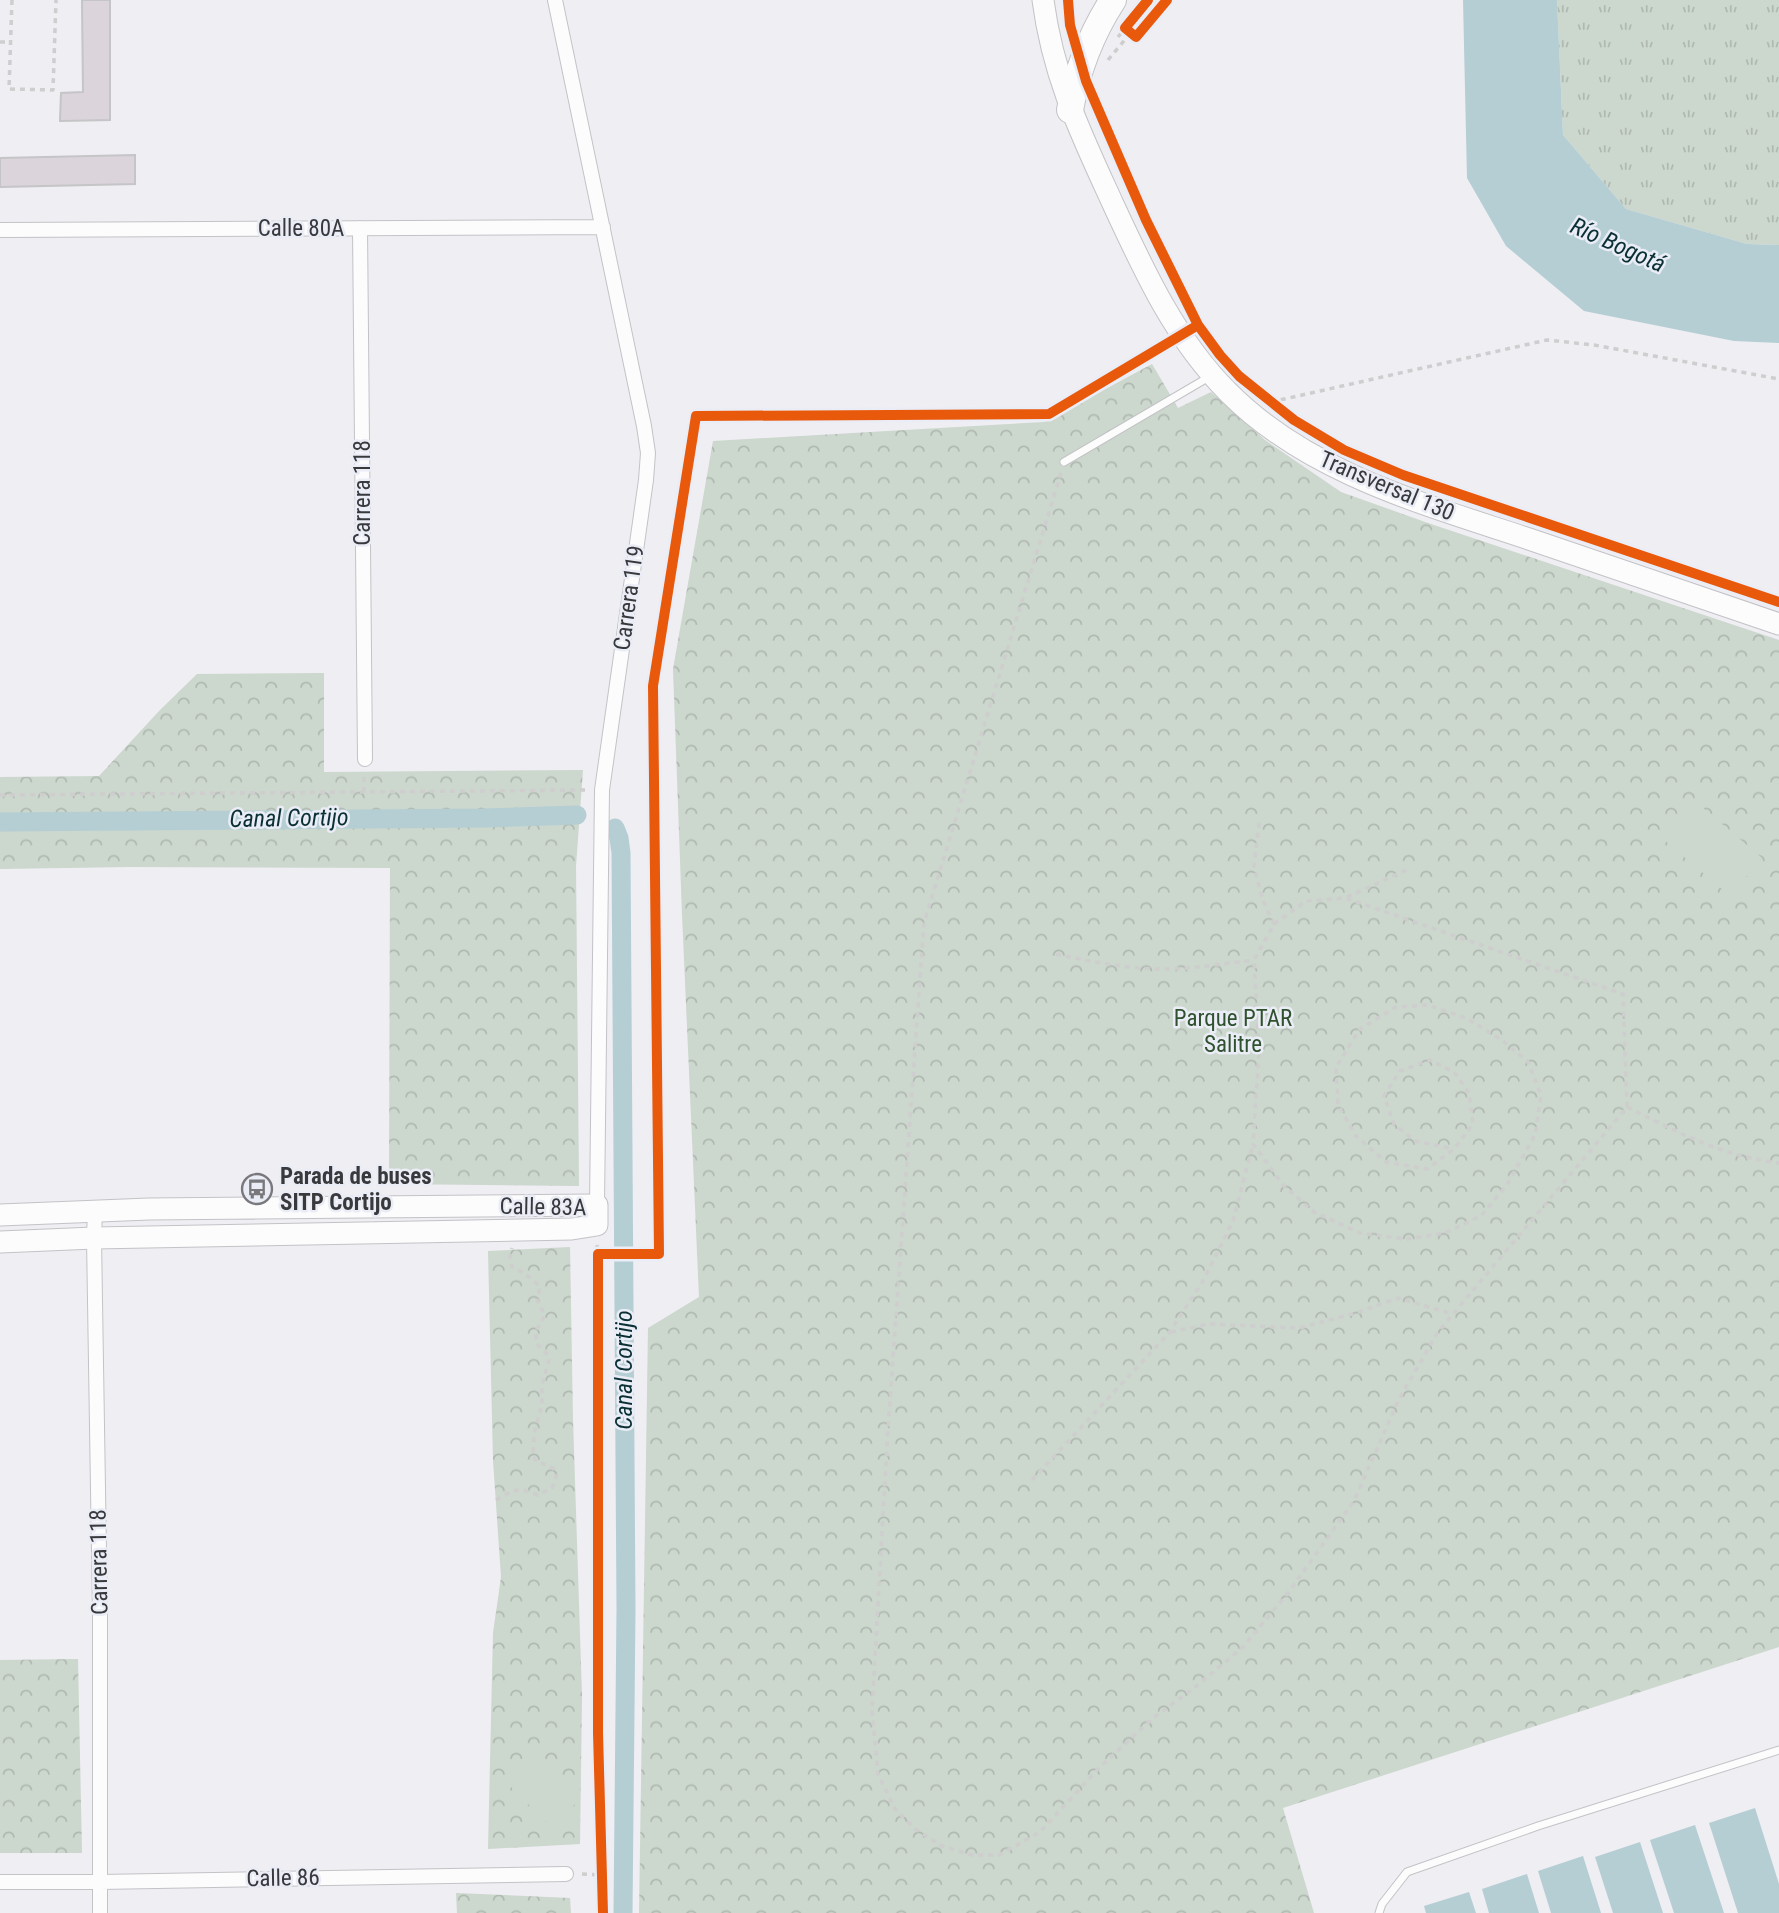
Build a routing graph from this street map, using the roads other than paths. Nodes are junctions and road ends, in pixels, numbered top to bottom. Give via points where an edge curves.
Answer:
1 (555, 0) edge
2 (1043, 0) edge
3 (1113, 0) edge
4 (1070, 110) junction
5 (603, 227) junction
6 (360, 228) junction
7 (0, 230) edge
8 (1212, 375) junction
9 (1064, 461) road end
10 (1779, 624) edge
11 (365, 759) dead end
12 (597, 1205) junction
13 (95, 1210) junction
14 (0, 1215) edge
15 (94, 1238) junction
16 (0, 1242) edge
17 (1779, 1750) edge
18 (566, 1874) road end
19 (0, 1882) edge
20 (100, 1882) junction
21 (100, 1913) edge
22 (1379, 1913) edge

1 - 5 street, Carrera 119
2 - 4 street, Transversal 130 via 1049,40
3 - 4 highway via 1081,65
4 - 8 street, Transversal 130 via 1157,294
5 - 6 street, Calle 80A
5 - 12 street, Carrera 119 via 648,453 602,790
6 - 7 street, Calle 80A
6 - 11 street, Carrera 118
8 - 9 lane
8 - 10 street, Transversal 130 via 1258,419 1292,443 1404,498
12 - 13 street, Calle 83A
12 - 15 street, Calle 83A via 597,1225 572,1229
13 - 14 street, Calle 83A
13 - 15 street, Carrera 118
15 - 16 street, Calle 83A
15 - 20 street, Carrera 118
17 - 22 lane via 1407,1872
18 - 20 street, Calle 86
19 - 20 street, Calle 86
20 - 21 street, Carrera 118

